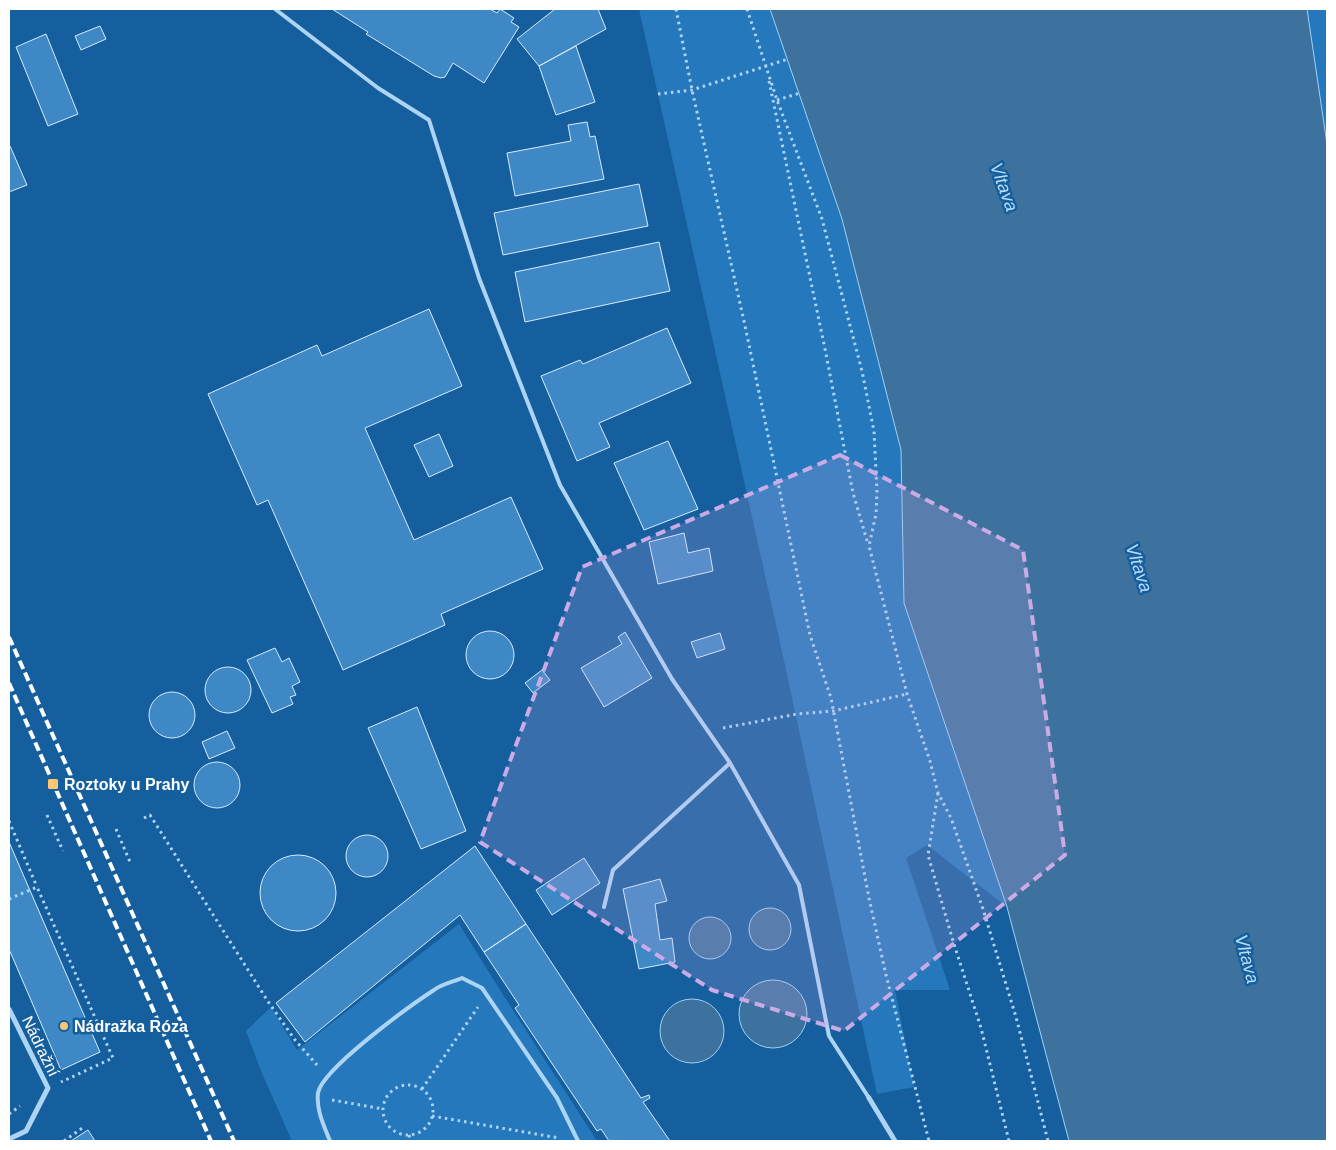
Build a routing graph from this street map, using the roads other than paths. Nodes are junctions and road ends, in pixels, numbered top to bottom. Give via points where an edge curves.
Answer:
1 (275, 9) edge
2 (730, 763) junction
3 (604, 907) dead end
4 (9, 1009) edge
5 (869, 1098) joint
6 (9, 1139) edge
7 (330, 1141) edge
8 (578, 1141) edge
9 (895, 1141) edge

1 - 2 lane via 378,88 429,120 480,278 560,485 672,679
2 - 3 lane via 613,870
2 - 5 lane via 799,886 829,1036
4 - 6 street, Nádražní via 48,1088 26,1131
5 - 9 street
7 - 8 lane via 320,1116 318,1092 328,1077 364,1042 436,988 462,978 487,994 557,1098

